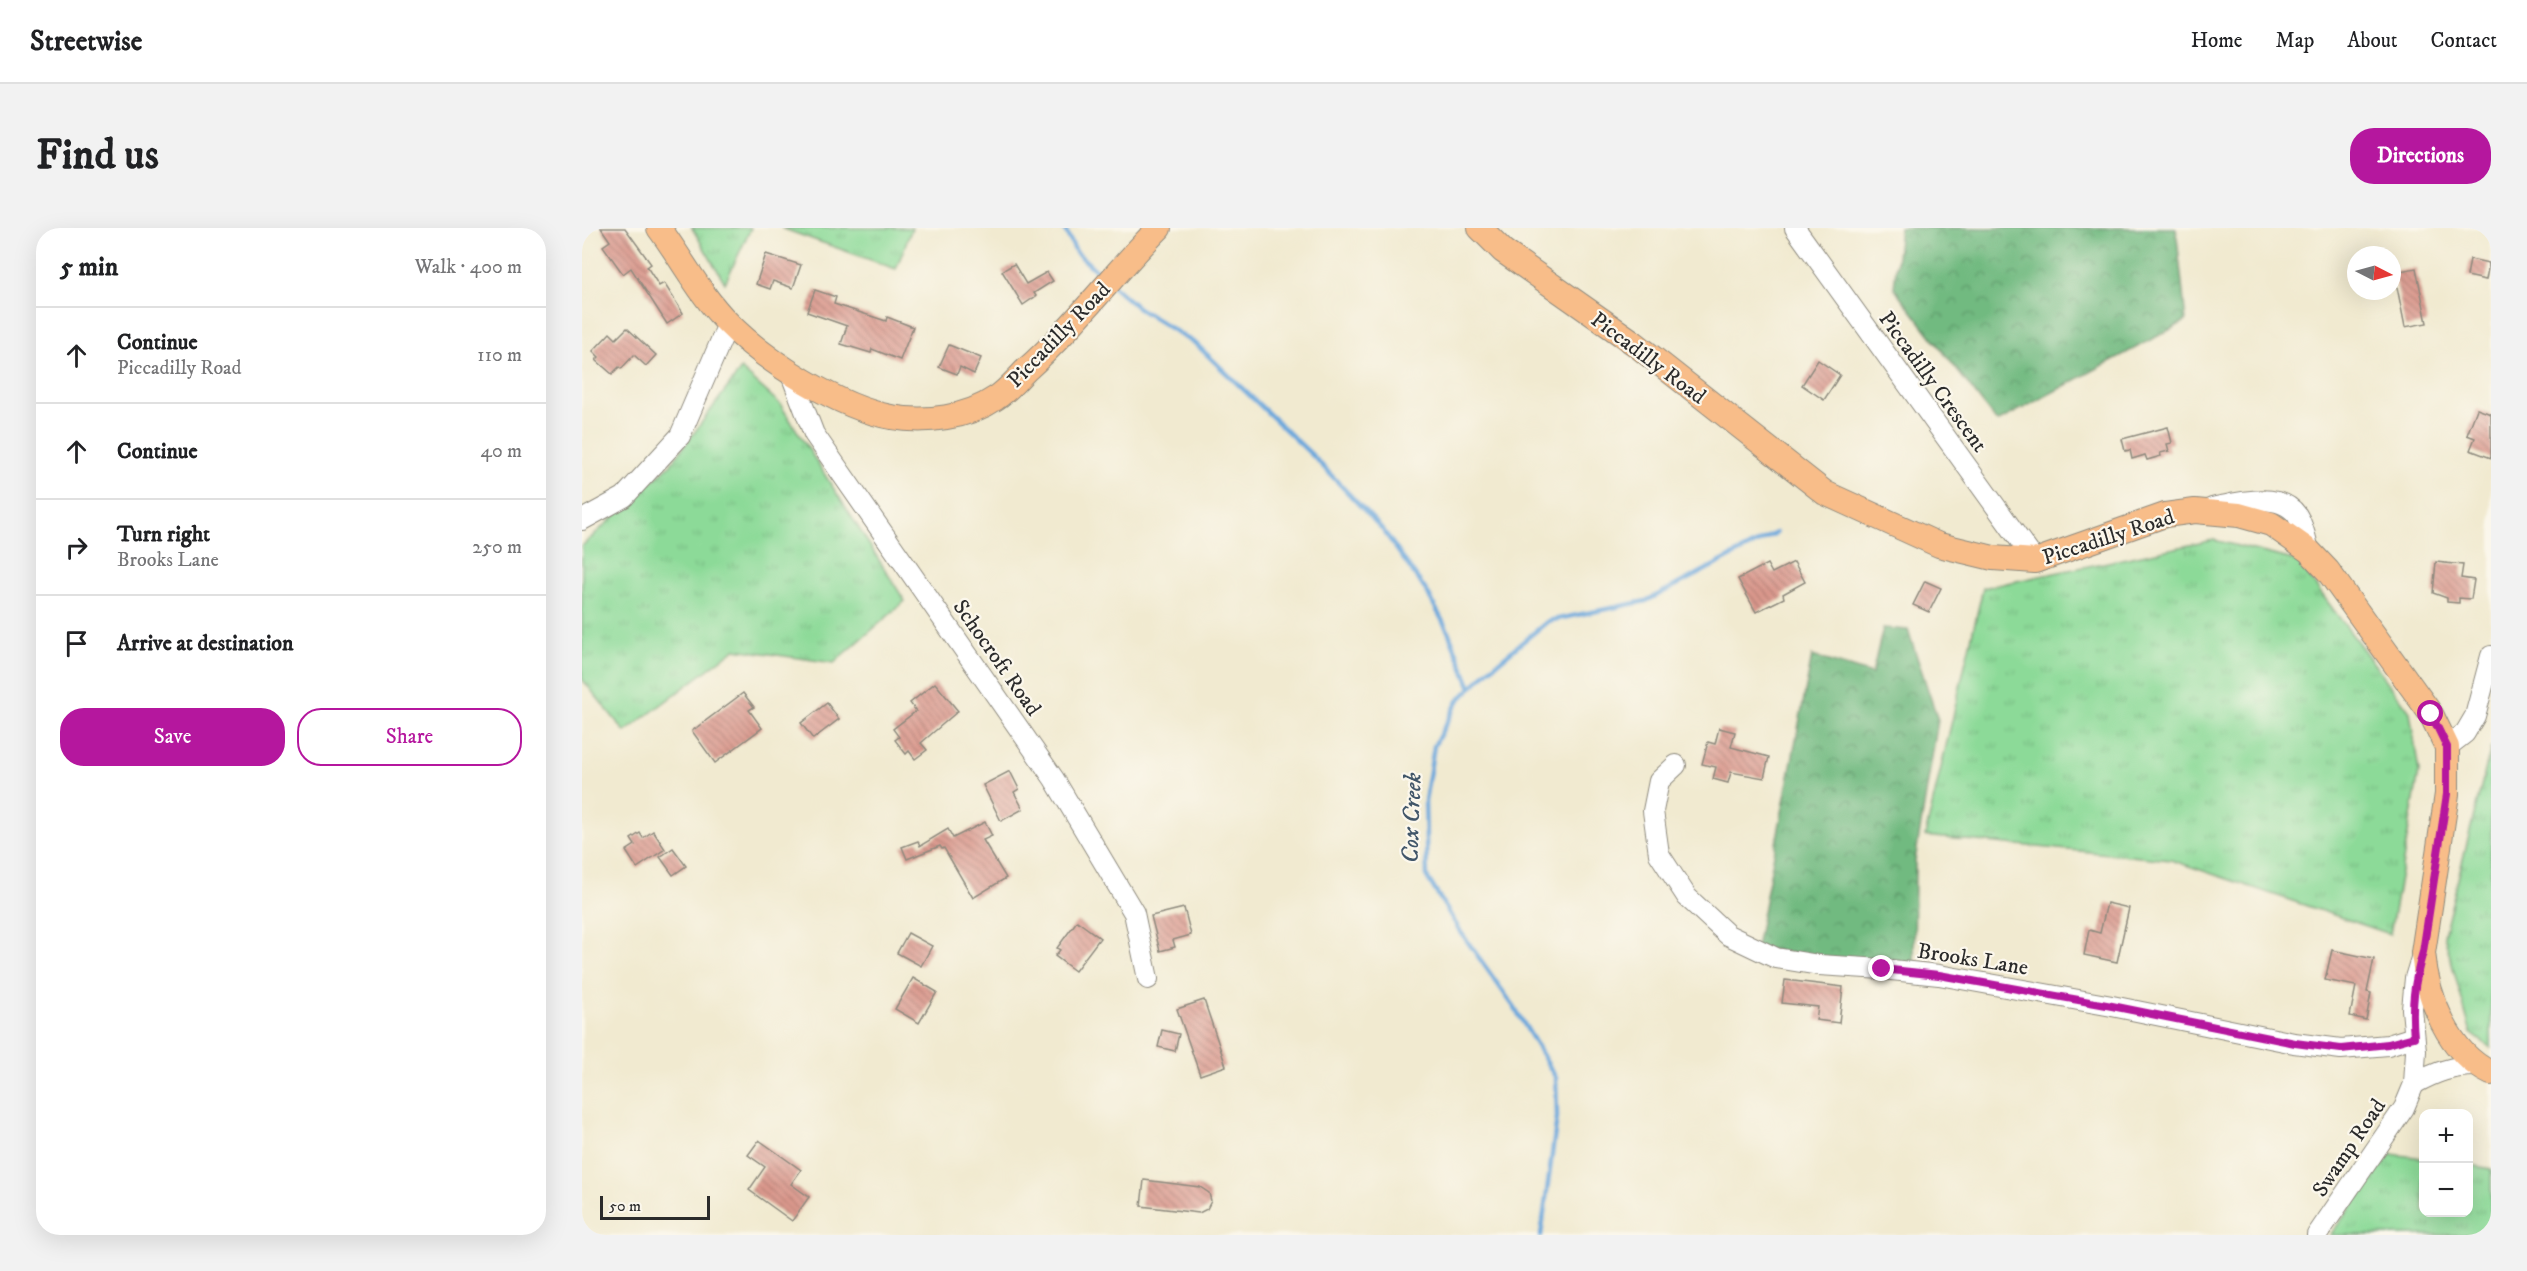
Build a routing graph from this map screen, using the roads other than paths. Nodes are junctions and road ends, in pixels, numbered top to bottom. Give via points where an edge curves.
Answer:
1 (659, 228) edge
2 (1159, 228) edge
3 (1480, 228) edge
4 (1795, 228) edge
5 (729, 324) junction
6 (790, 372) junction
7 (582, 520) edge
8 (2035, 561) junction
9 (2491, 656) edge
10 (2447, 747) junction
11 (1676, 765) dead end
12 (2423, 952) junction
13 (1148, 979) dead end
14 (2414, 1037) junction
15 (2484, 1069) edge
16 (2414, 1084) junction
17 (2317, 1235) edge

1 - 5 main road, Piccadilly Road
2 - 6 main road, Piccadilly Road via 1043,355 996,398 963,414 937,419 891,417 850,404
3 - 8 main road, Piccadilly Road via 1503,251 1634,343 1825,493 1939,545 1993,558
4 - 8 street, Piccadilly Crescent
5 - 6 main road, Piccadilly Road
5 - 7 street via 680,436 624,497
6 - 13 street, Schocroft Road via 814,434 1054,779 1134,913
8 - 10 main road, Piccadilly Road via 2165,515 2195,511 2239,515 2271,524 2328,570 2431,714
9 - 10 street via 2475,716 2465,733
10 - 12 main road, Piccadilly Road via 2447,794
11 - 14 street, Brooks Lane via 1659,781 1653,811 1659,854 1687,897 1728,935 1776,958 1939,975 2341,1049
12 - 14 street via 2415,978
12 - 15 main road, Piccadilly Road via 2442,1022 2461,1052
14 - 16 street
15 - 16 street via 2455,1066
16 - 17 street, Swamp Road via 2404,1108

